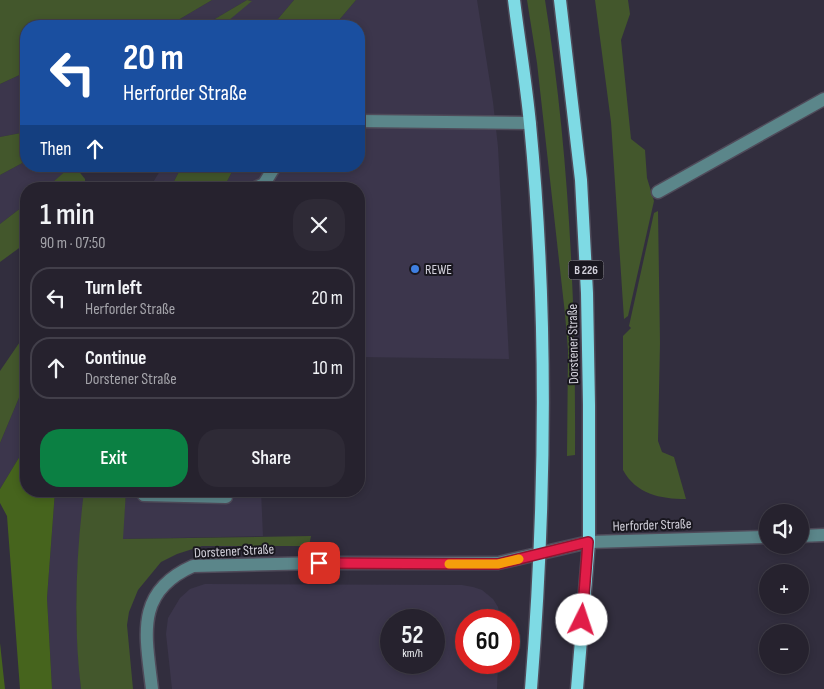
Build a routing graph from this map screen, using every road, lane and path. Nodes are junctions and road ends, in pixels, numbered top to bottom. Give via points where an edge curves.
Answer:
1 (514, 0) edge
2 (560, 0) edge
3 (824, 99) edge
4 (365, 121) edge
5 (530, 123) junction
6 (658, 192) dead end
7 (824, 535) edge
8 (809, 536) edge
9 (759, 537) edge
10 (588, 542) junction
11 (539, 555) junction
12 (152, 689) edge
13 (531, 689) edge
14 (577, 689) edge

1 - 5 main road
2 - 10 main road, Dorstener Straße / B 226 via 581,180 589,405
3 - 6 street
4 - 5 street
5 - 11 main road via 541,292
7 - 8 street
9 - 10 street, Herforder Straße
10 - 11 street, Herforder Straße
10 - 14 main road, Dorstener Straße / B 226
11 - 12 street, Dorstener Straße via 498,564 469,565 319,563 193,566 175,574 159,589 149,607 146,631
11 - 13 main road

